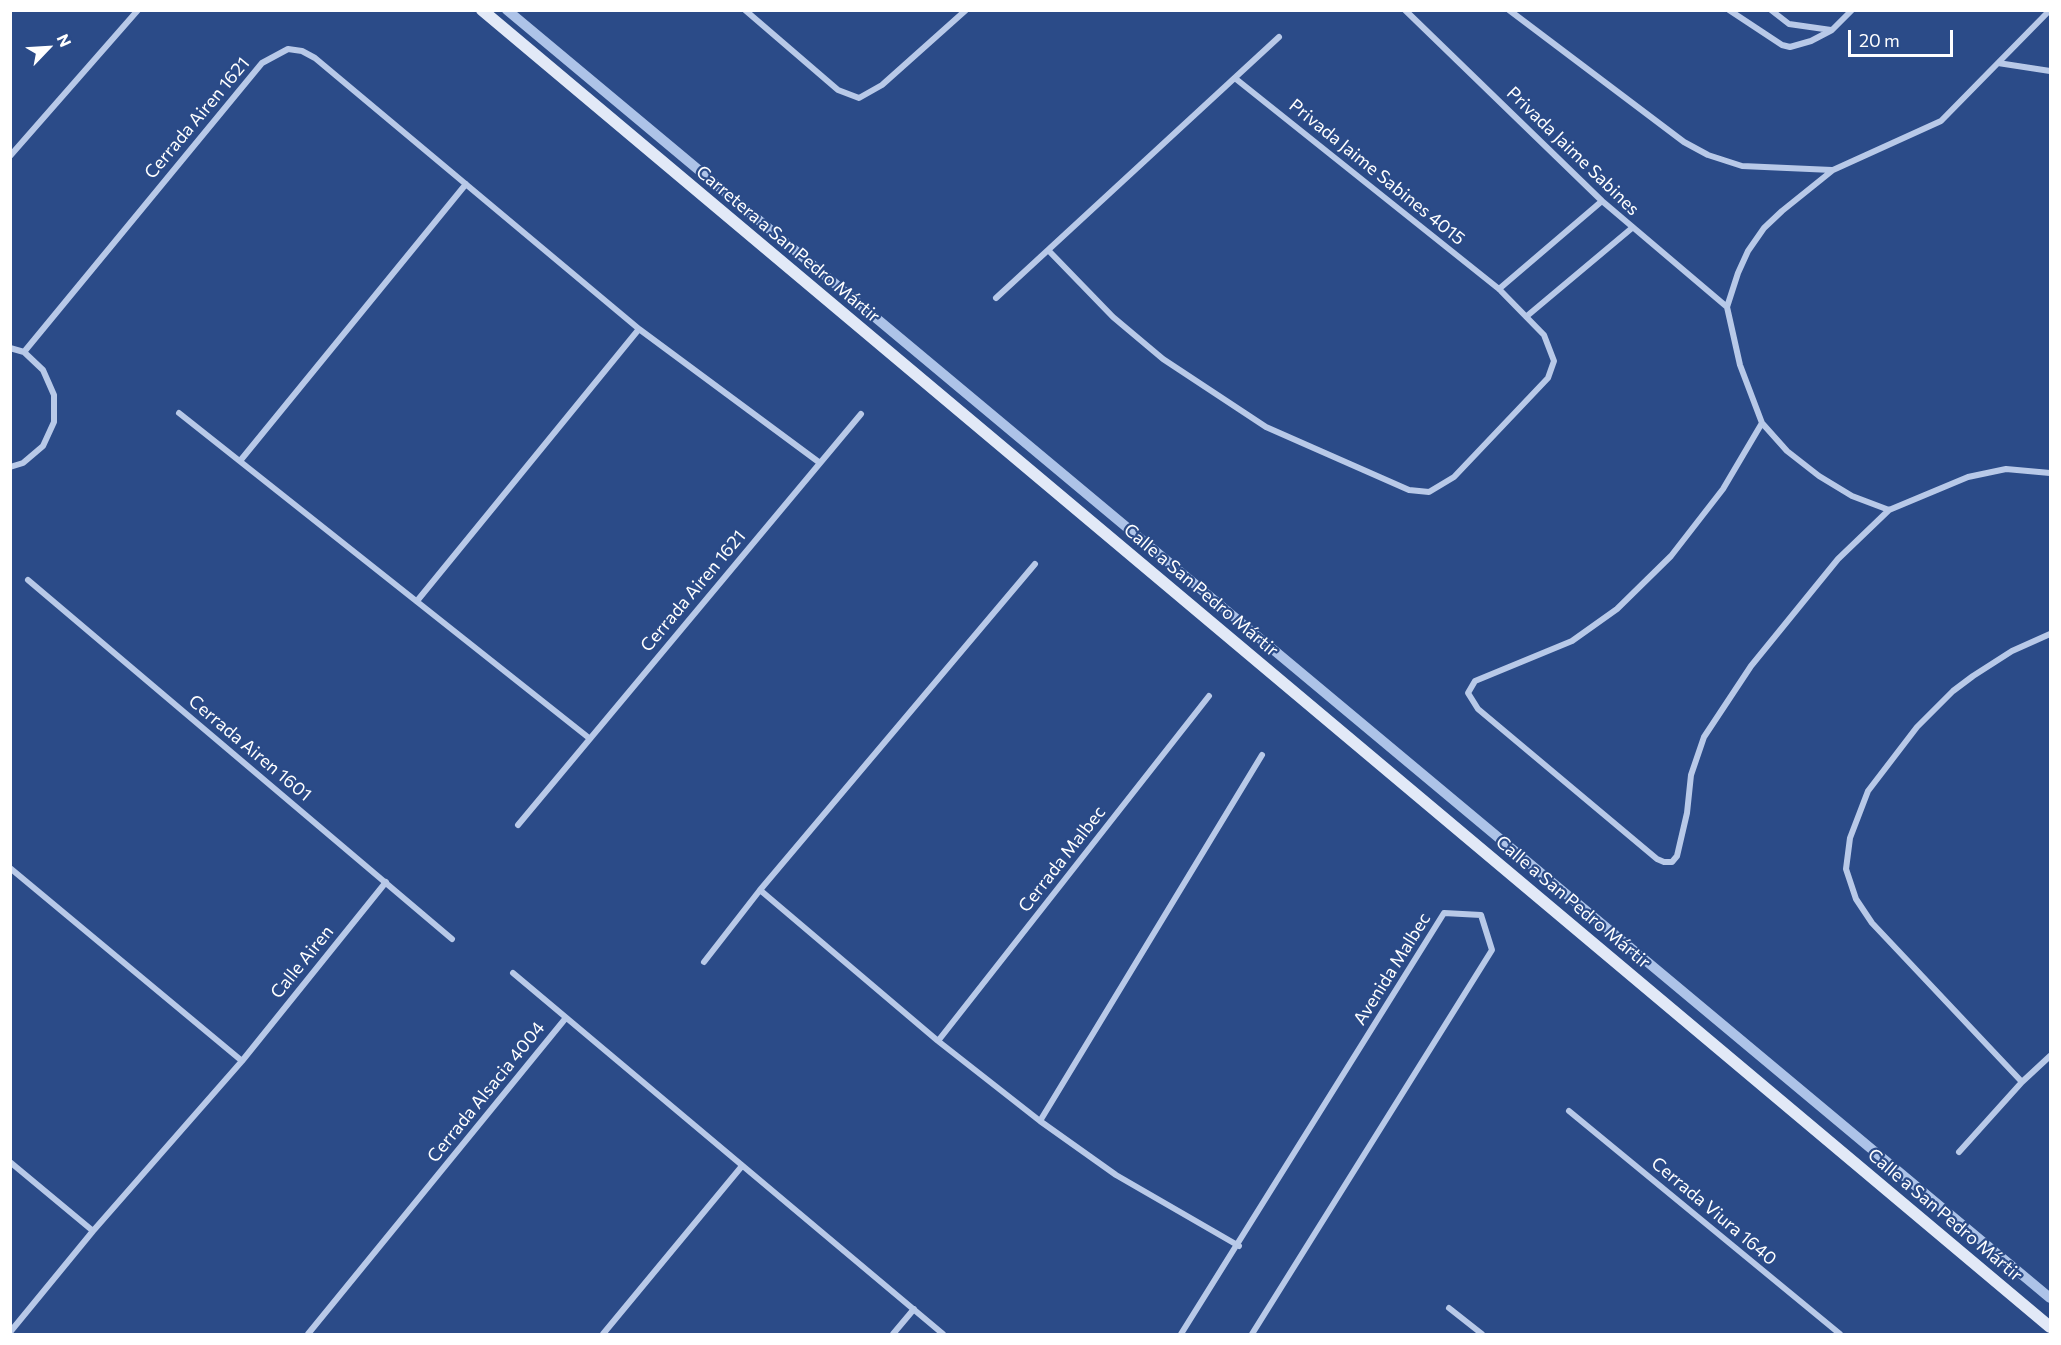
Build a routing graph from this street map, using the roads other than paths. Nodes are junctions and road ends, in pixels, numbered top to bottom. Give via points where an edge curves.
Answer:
1 (138, 10) edge
2 (482, 10) edge
3 (745, 10) edge
4 (966, 10) edge
5 (1405, 10) edge
6 (1509, 10) edge
7 (1729, 10) edge
8 (1771, 10) edge
9 (1852, 10) edge
10 (2050, 10) edge
11 (1832, 30) junction
12 (1279, 37) dead end
13 (1998, 63) junction
14 (2050, 71) edge
15 (1236, 79) junction
16 (10, 156) edge
17 (1833, 170) junction
18 (466, 184) junction
19 (1602, 201) junction
20 (1632, 228) junction
21 (1049, 251) junction
22 (1499, 289) junction
23 (996, 298) dead end
24 (1726, 307) junction
25 (1527, 316) junction
26 (639, 329) junction
27 (10, 348) edge
28 (24, 352) junction
29 (179, 413) dead end
30 (861, 414) dead end
31 (1762, 423) junction
32 (240, 461) junction
33 (820, 463) junction
34 (10, 467) edge
35 (2050, 473) edge
36 (1072, 505) joint
37 (1889, 510) junction
38 (1035, 564) dead end
39 (28, 580) dead end
40 (417, 601) junction
41 (2050, 634) edge
42 (1209, 696) dead end
43 (589, 738) junction
44 (1262, 755) dead end
45 (518, 825) dead end
46 (10, 868) edge
47 (386, 882) junction
48 (760, 890) junction
49 (452, 939) dead end
50 (704, 962) dead end
51 (513, 973) dead end
52 (566, 1019) junction
53 (938, 1041) junction
54 (2050, 1056) edge
55 (242, 1061) junction
56 (2022, 1082) junction
57 (1569, 1111) dead end
58 (1040, 1121) junction
59 (1959, 1152) dead end
60 (10, 1162) edge
61 (742, 1167) junction
62 (93, 1231) junction
63 (1239, 1246) junction
64 (1449, 1308) dead end
65 (914, 1309) junction
66 (2050, 1328) edge
67 (11, 1331) edge
68 (308, 1335) edge
69 (603, 1335) edge
70 (893, 1335) edge
71 (943, 1335) edge
72 (1181, 1335) edge
73 (1252, 1335) edge
74 (1482, 1335) edge
75 (1840, 1335) edge

1 - 16 street
2 - 36 main road, Carretera a San Pedro Mártir
3 - 4 street via 838,90 859,98 882,86
5 - 19 street, Privada Jaime Sabines
6 - 17 street via 1684,142 1708,155 1742,166
7 - 11 street via 1782,45 1797,46
8 - 11 street via 1789,24
9 - 11 street
10 - 13 street
12 - 15 street
13 - 14 street
13 - 17 street via 1941,121
15 - 21 street
15 - 22 street, Privada Jaime Sabines 4015
17 - 24 street via 1764,228 1737,273
18 - 26 street, Cerrada Airen 1621
18 - 28 street, Cerrada Airen 1621 via 315,58 302,51 288,50 262,63
18 - 32 street
19 - 20 street, Privada Jaime Sabines
19 - 22 street
20 - 24 street, Privada Jaime Sabines
20 - 25 street
21 - 23 street
21 - 25 street, Privada Jaime Sabines 4015 via 1113,317 1154,352 1266,427 1418,492 1429,492 1454,477 1548,378 1554,361 1544,335
22 - 25 street, Privada Jaime Sabines 4015
24 - 31 street via 1740,365
26 - 33 street, Cerrada Airen 1621
26 - 40 street
27 - 28 street
28 - 34 street via 43,370 54,395 54,422 43,446 23,463
29 - 32 street
30 - 33 street, Cerrada Airen 1621
31 - 37 street via 1787,451 1819,476 1852,496
31 - 37 street via 1723,489 1671,556 1617,609 1572,641 1475,681 1468,693 1478,710 1657,859 1672,862 1677,856 1691,775 1704,737 1751,666 1838,559
32 - 40 street
33 - 43 street, Cerrada Airen 1621
35 - 37 street via 2006,469 1968,477
36 - 66 main road, Calle a San Pedro Mártir
38 - 48 street
39 - 47 street, Cerrada Airen 1601
40 - 43 street
41 - 56 street via 1987,666 1953,691 1917,727 1868,791 1850,838 1846,869 1856,899 1872,923
42 - 53 street, Cerrada Malbec
43 - 45 street, Cerrada Airen 1621
44 - 58 street
46 - 55 street
47 - 49 street, Cerrada Airen 1601
47 - 55 street, Calle Airen
48 - 50 street
48 - 53 street
51 - 52 street
52 - 61 street, Cerrada Alsacia 4004
52 - 68 street, Cerrada Alsacia 4004
53 - 58 street
54 - 56 street
55 - 62 street
56 - 59 street
57 - 75 street, Cerrada Viura 1640
58 - 63 street via 1116,1175
60 - 62 street
61 - 65 street, Cerrada Alsacia 4004
61 - 69 street
62 - 67 street
63 - 72 street, Avenida Malbec
63 - 73 street, Avenida Malbec via 1444,913 1481,915 1491,950
64 - 74 street
65 - 70 street
65 - 71 street, Cerrada Alsacia 4004

